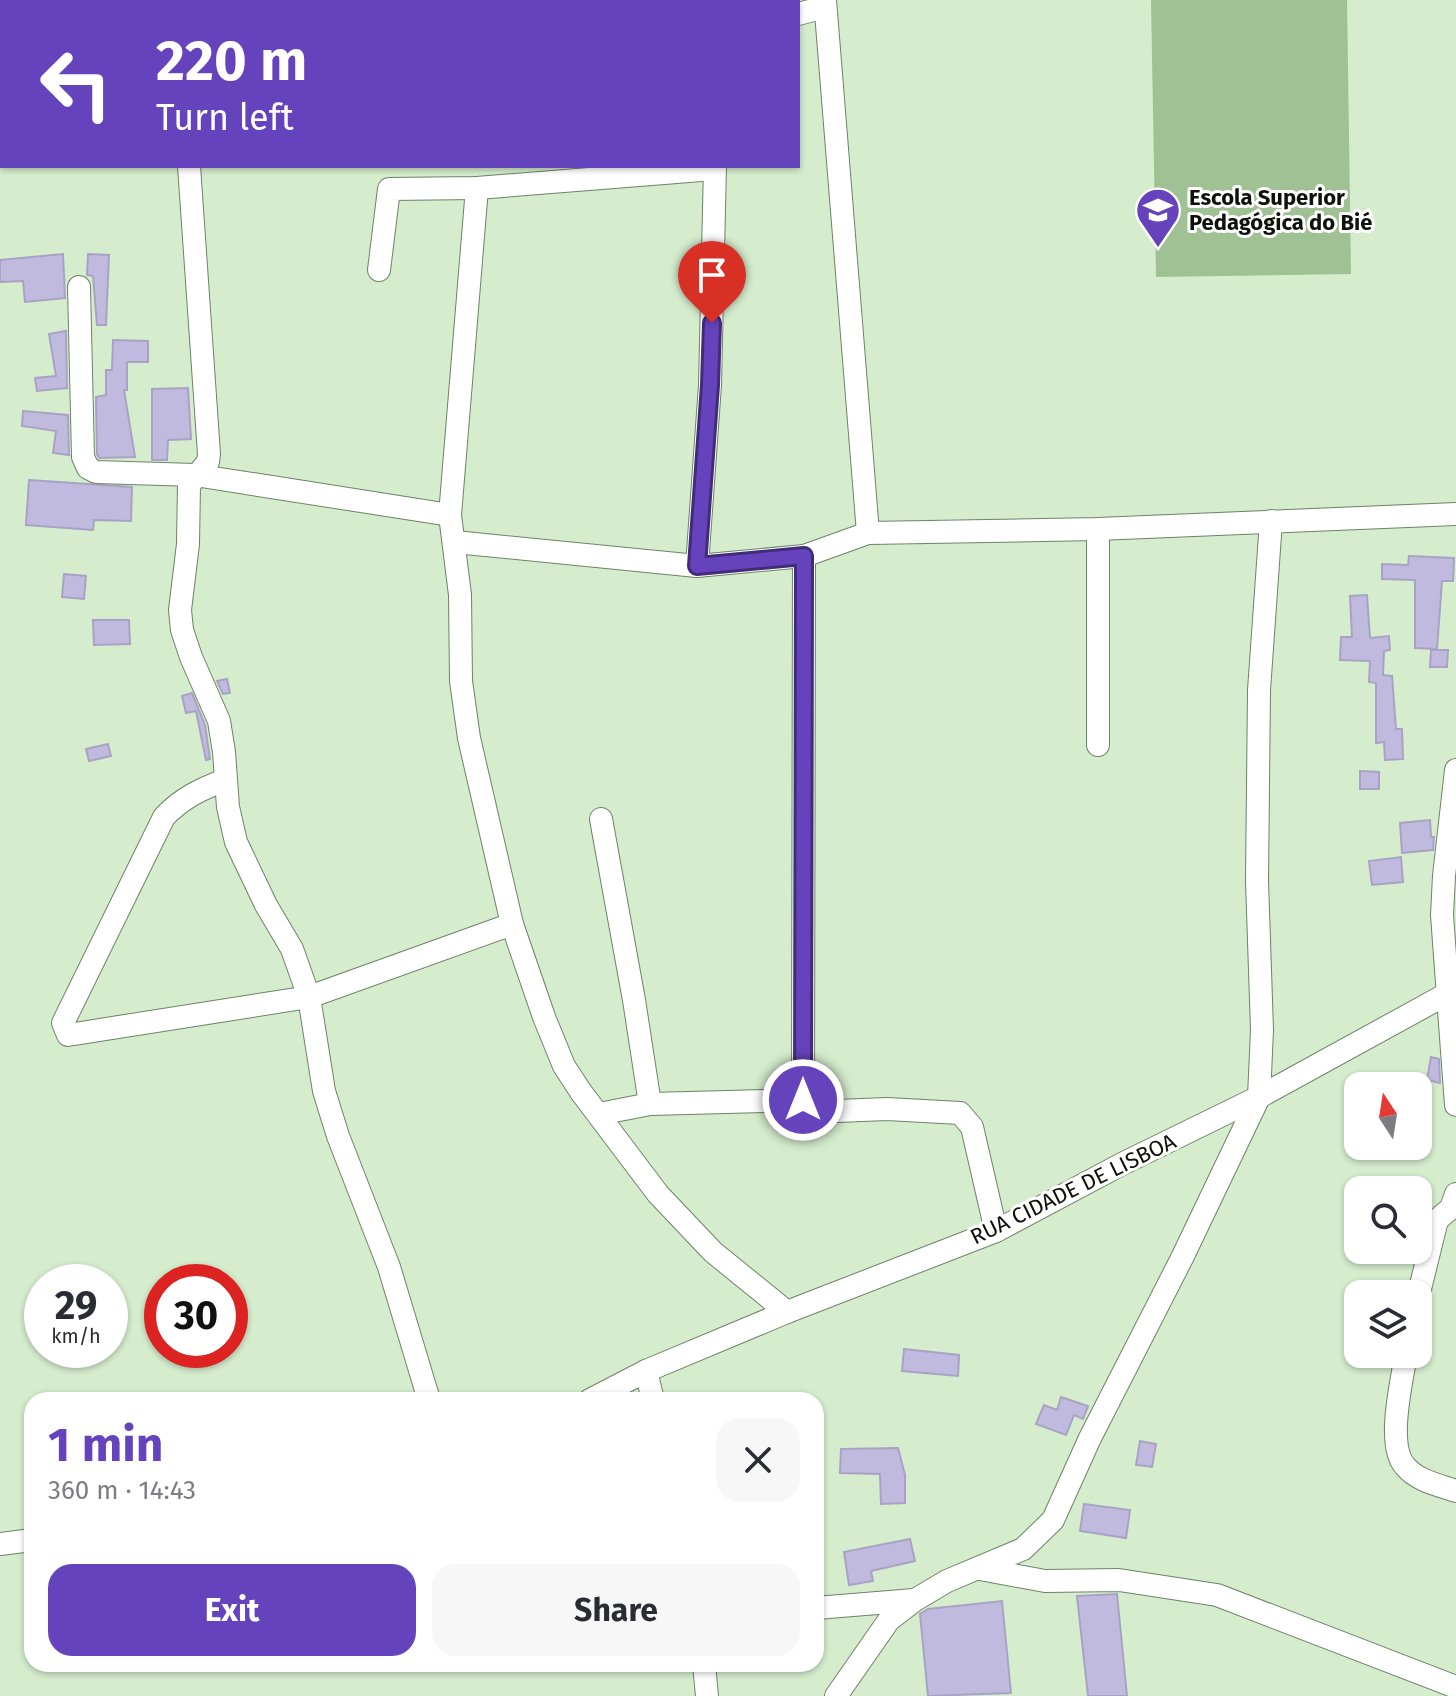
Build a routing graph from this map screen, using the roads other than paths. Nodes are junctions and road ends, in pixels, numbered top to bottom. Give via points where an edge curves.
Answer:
1 (825, 4) edge
2 (800, 13) edge
3 (189, 168) edge
4 (714, 168) edge
5 (477, 188) junction
6 (379, 270) dead end
7 (79, 287) dead end
8 (195, 475) junction
9 (1456, 514) edge
10 (450, 515) junction
11 (1271, 521) junction
12 (1098, 529) junction
13 (868, 533) junction
14 (455, 542) junction
15 (804, 556) junction
16 (697, 566) junction
17 (1098, 745) dead end
18 (1456, 770) edge
19 (225, 780) junction
20 (601, 819) dead end
21 (512, 924) junction
22 (1452, 991) edge
23 (309, 997) junction
24 (1259, 1097) junction
25 (803, 1100) junction
26 (650, 1104) junction
27 (1456, 1105) edge
28 (599, 1114) junction
29 (1456, 1194) edge
30 (996, 1231) junction
31 (1422, 1280) edge
32 (787, 1312) junction
33 (1404, 1368) edge
34 (646, 1371) junction
35 (427, 1392) edge
36 (605, 1392) edge
37 (651, 1392) edge
38 (1456, 1491) edge
39 (24, 1541) edge
40 (0, 1544) edge
41 (980, 1569) junction
42 (915, 1600) junction
43 (824, 1607) edge
44 (705, 1672) edge
45 (1456, 1687) edge
46 (707, 1696) edge
47 (836, 1696) edge

1 - 2 street
1 - 13 street
3 - 8 street via 209,454
4 - 5 street
4 - 16 street via 710,385
5 - 6 street via 389,189
5 - 10 street
7 - 8 street via 83,457 88,468
8 - 10 street
8 - 19 street via 189,485 180,610 191,657 219,721
9 - 11 street
10 - 14 street
11 - 12 street
11 - 24 street via 1259,690
12 - 13 street
12 - 17 street
13 - 15 street
14 - 16 street
14 - 21 street via 469,738
15 - 16 street
15 - 25 street
18 - 22 street via 1443,902 1444,966
19 - 23 street via 236,842 292,949
19 - 23 street via 195,791 164,817 63,1029 73,1036
20 - 26 street
21 - 23 street
21 - 28 street via 564,1066
22 - 24 street, RUA CIDADE DE LISBOA
22 - 27 street
23 - 35 street via 324,1091 389,1267
24 - 30 street, RUA CIDADE DE LISBOA
24 - 41 street via 1053,1520 1023,1549
25 - 26 street
25 - 30 street via 815,1109 837,1111 960,1113 972,1127
26 - 28 street
28 - 32 street via 658,1194 713,1252
29 - 31 street via 1451,1208 1437,1220
30 - 32 street, RUA CIDADE DE LISBOA
32 - 34 street, RUA CIDADE DE LISBOA
33 - 38 street via 1395,1443 1403,1465 1425,1481
34 - 36 street, RUA CIDADE DE LISBOA
34 - 37 street
39 - 40 street
41 - 42 street
41 - 45 street via 1045,1581 1119,1580 1217,1595
42 - 43 street
42 - 47 street via 889,1620
44 - 46 street

